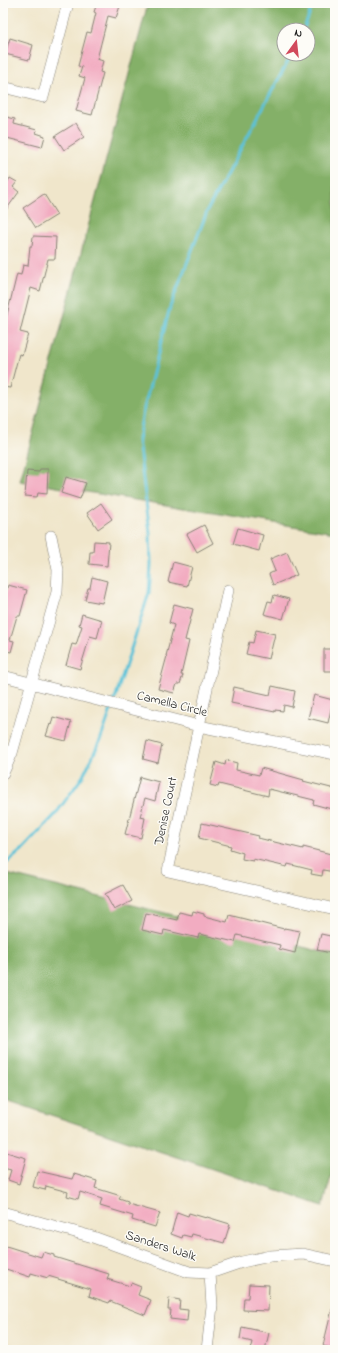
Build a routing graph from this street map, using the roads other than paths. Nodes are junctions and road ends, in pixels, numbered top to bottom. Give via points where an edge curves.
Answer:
1 (68, 3) edge
2 (3, 87) edge
3 (51, 536) dead end
4 (228, 590) dead end
5 (3, 676) edge
6 (30, 683) junction
7 (199, 726) junction
8 (335, 754) edge
9 (3, 773) edge
10 (335, 909) edge
11 (3, 1212) edge
12 (335, 1261) edge
13 (210, 1273) junction
14 (207, 1350) edge

1 - 2 street via 43,97
3 - 6 street via 58,570 57,592
4 - 7 street, Denise Court
5 - 6 street, Camella Circle
6 - 7 street, Camella Circle
6 - 9 street via 12,753
7 - 8 street, Camella Circle
7 - 10 street, Denise Court via 168,871
11 - 13 street, Sanders Walk via 93,1237 188,1272
12 - 13 street, Sanders Walk via 302,1254 270,1256
13 - 14 street via 212,1306

